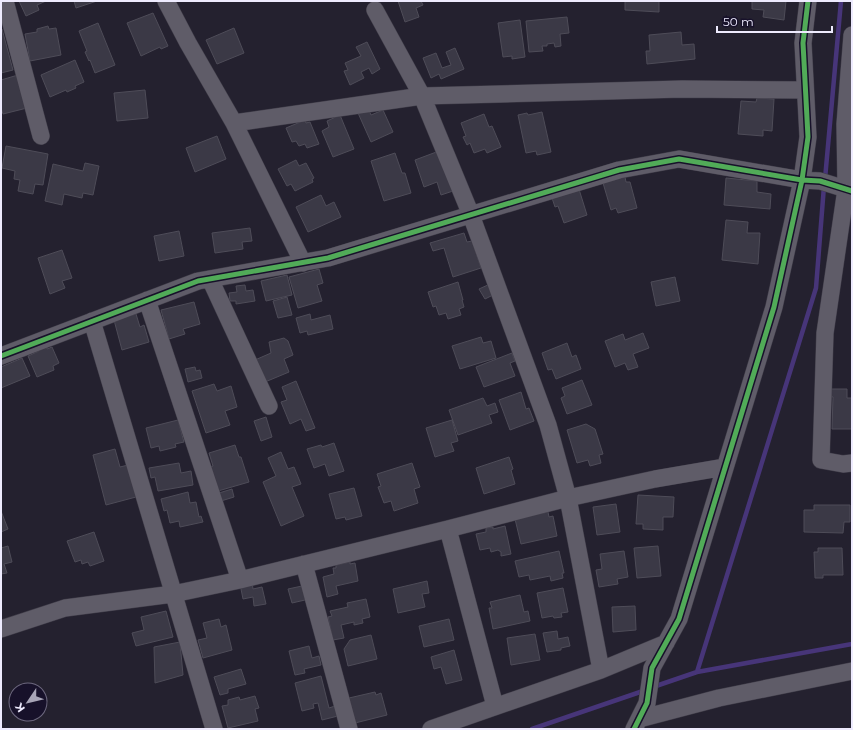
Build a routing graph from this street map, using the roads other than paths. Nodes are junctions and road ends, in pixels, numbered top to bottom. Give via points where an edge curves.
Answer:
1 (5, 1) edge
2 (166, 1) edge
3 (808, 1) edge
4 (375, 10) dead end
5 (852, 35) edge
6 (805, 90) junction
7 (422, 96) junction
8 (234, 123) junction
9 (41, 136) dead end
10 (802, 180) junction
11 (838, 187) edge
12 (471, 215) junction
13 (303, 263) junction
14 (210, 279) junction
15 (147, 300) junction
16 (92, 321) junction
17 (1, 356) edge
18 (269, 406) dead end
19 (852, 463) edge
20 (725, 467) junction
21 (568, 498) junction
22 (448, 529) junction
23 (304, 564) junction
24 (240, 580) junction
25 (174, 594) junction
26 (1, 629) edge
27 (666, 643) junction
28 (601, 670) junction
29 (852, 671) edge
30 (495, 706) junction
31 (636, 724) edge
32 (214, 729) edge
33 (349, 729) edge
34 (430, 729) edge

1 - 9 street
2 - 8 street
3 - 6 street via 803,43
4 - 7 street
5 - 11 street via 846,124
6 - 7 street via 682,89
6 - 10 street via 808,137
7 - 8 street
7 - 12 street
8 - 13 street
10 - 11 street
10 - 12 street via 679,159 619,170
10 - 20 street via 774,306
11 - 19 street via 825,333 821,460
12 - 13 street via 328,258
12 - 21 street via 548,426
13 - 14 street
14 - 15 street
14 - 18 street
15 - 16 street
15 - 24 street
16 - 17 street
16 - 25 street
20 - 21 street
20 - 27 street via 679,619
21 - 22 street
21 - 28 street
22 - 23 street
22 - 30 street
23 - 24 street
23 - 33 street
24 - 25 street
25 - 26 street via 65,608
25 - 32 street
27 - 28 street
27 - 31 street via 652,668 647,703
28 - 30 street
29 - 31 street via 719,698
30 - 34 street

